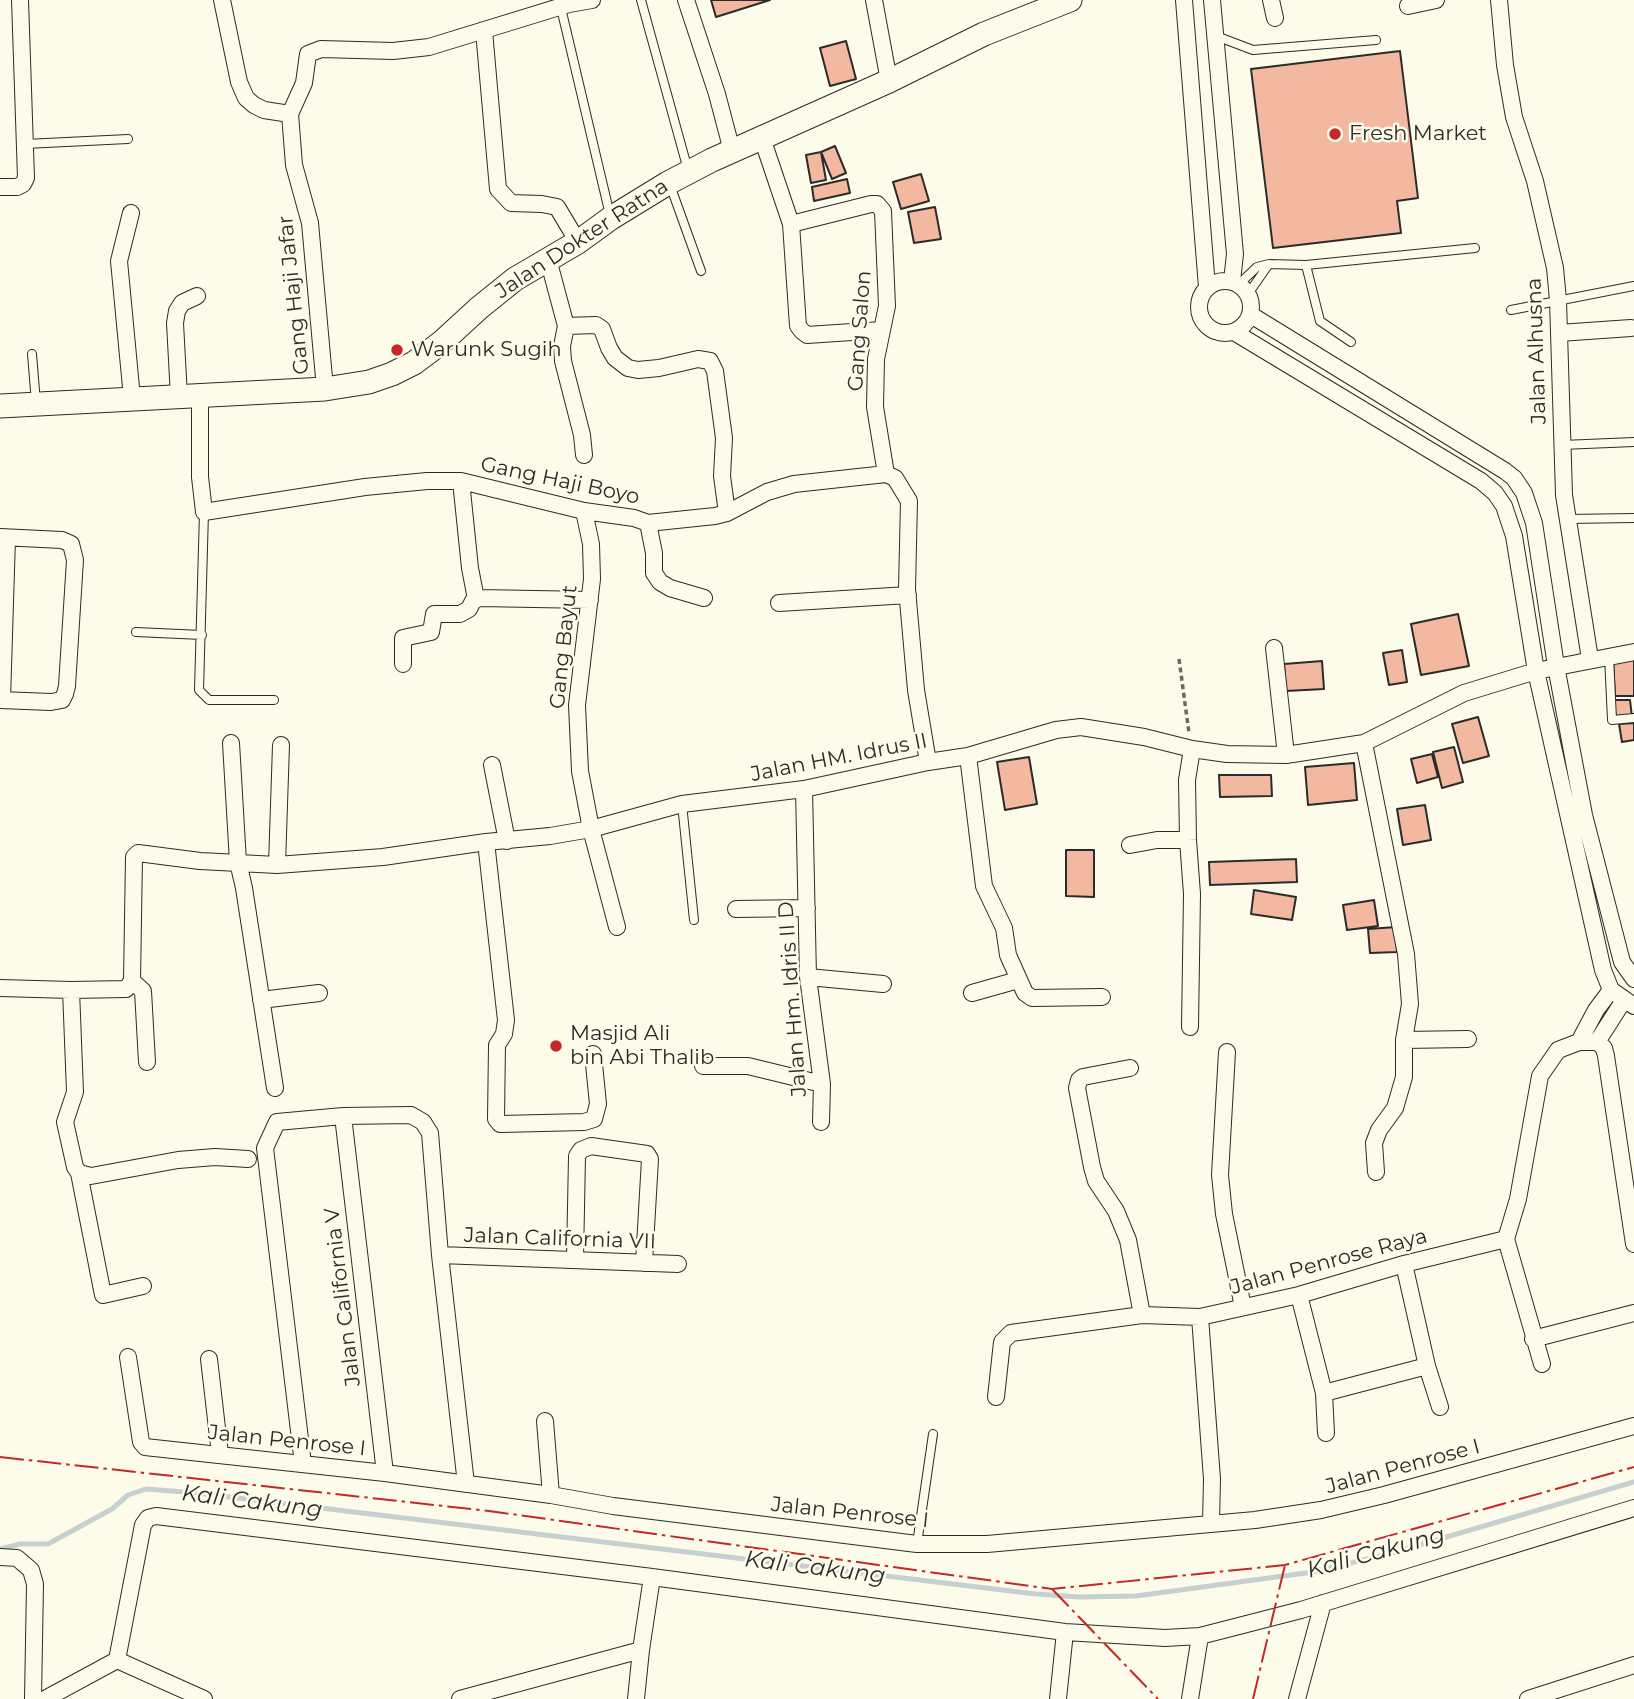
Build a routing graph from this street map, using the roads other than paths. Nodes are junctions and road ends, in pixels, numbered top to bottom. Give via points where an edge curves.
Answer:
1 (10, 0) edge
2 (20, 0) edge
3 (222, 0) edge
4 (592, 0) edge
5 (641, 0) edge
6 (686, 0) edge
7 (874, 0) edge
8 (1184, 0) edge
9 (1212, 0) edge
10 (1271, 0) edge
11 (1436, 0) edge
12 (1499, 0) edge
13 (1067, 1) edge
14 (566, 4) edge
15 (1408, 6) dead end
16 (1275, 18) dead end
17 (484, 31) junction
18 (1216, 36) junction
19 (1376, 40) dead end
20 (889, 81) junction
21 (290, 114) junction
22 (762, 138) junction
23 (128, 139) dead end
24 (24, 144) junction
25 (732, 151) junction
26 (678, 178) junction
27 (0, 187) edge
28 (131, 213) dead end
29 (611, 218) junction
30 (791, 224) junction
31 (578, 242) junction
32 (1475, 248) dead end
33 (548, 260) junction
34 (1269, 264) junction
35 (1306, 265) junction
36 (701, 271) dead end
37 (1240, 286) junction
38 (1634, 286) edge
39 (1207, 288) junction
40 (197, 296) dead end
41 (1558, 300) junction
42 (1511, 310) dead end
43 (1251, 315) junction
44 (566, 326) junction
45 (1631, 328) dead end
46 (882, 330) junction
47 (1234, 332) junction
48 (1559, 333) junction
49 (1351, 342) dead end
50 (32, 354) dead end
51 (325, 389) junction
52 (189, 396) junction
53 (132, 398) junction
54 (37, 405) junction
55 (0, 406) edge
56 (1634, 442) edge
57 (1562, 445) junction
58 (584, 455) dead end
59 (886, 474) junction
60 (461, 481) junction
61 (584, 511) junction
62 (204, 512) junction
63 (727, 513) junction
64 (1634, 518) edge
65 (1567, 519) junction
66 (648, 523) junction
67 (3, 538) edge
68 (908, 595) junction
69 (704, 598) dead end
70 (476, 599) junction
71 (590, 600) junction
72 (779, 603) dead end
73 (136, 632) dead end
74 (202, 635) junction
75 (1274, 648) dead end
76 (1634, 652) edge
77 (1609, 656) junction
78 (1590, 659) junction
79 (403, 664) dead end
80 (1556, 666) junction
81 (1536, 671) junction
82 (274, 699) dead end
83 (1, 700) edge
84 (1634, 718) edge
85 (231, 743) dead end
86 (1364, 743) junction
87 (281, 745) dead end
88 (1192, 749) junction
89 (1286, 755) junction
90 (968, 756) junction
91 (928, 762) junction
92 (492, 765) dead end
93 (804, 789) junction
94 (682, 804) junction
95 (591, 830) junction
96 (1188, 840) junction
97 (507, 841) junction
98 (486, 842) junction
99 (1130, 845) dead end
100 (238, 862) junction
101 (277, 865) junction
102 (807, 908) junction
103 (736, 909) dead end
104 (694, 920) dead end
105 (617, 927) dead end
106 (808, 977) junction
107 (1634, 979) edge
108 (1018, 980) junction
109 (132, 981) junction
110 (883, 984) dead end
111 (0, 988) edge
112 (71, 990) junction
113 (1611, 990) junction
114 (319, 993) dead end
115 (972, 993) dead end
116 (1102, 997) dead end
117 (261, 1000) junction
118 (1629, 1003) edge
119 (1190, 1027) dead end
120 (1468, 1039) dead end
121 (1404, 1040) junction
122 (1578, 1042) junction
123 (1597, 1042) junction
124 (1227, 1052) dead end
125 (593, 1054) dead end
126 (147, 1062) dead end
127 (704, 1066) dead end
128 (1130, 1068) dead end
129 (822, 1084) junction
130 (275, 1088) dead end
131 (343, 1116) junction
132 (821, 1122) dead end
133 (248, 1159) dead end
134 (1376, 1172) dead end
135 (79, 1173) junction
136 (1506, 1239) junction
137 (1634, 1244) edge
138 (440, 1255) junction
139 (575, 1259) junction
140 (645, 1263) junction
141 (678, 1264) dead end
142 (1404, 1264) junction
143 (143, 1286) dead end
144 (1299, 1295) junction
145 (1242, 1307) junction
146 (1634, 1312) edge
147 (1142, 1315) junction
148 (1200, 1317) junction
149 (1533, 1339) junction
150 (128, 1357) dead end
151 (209, 1359) dead end
152 (1542, 1364) dead end
153 (1427, 1366) junction
154 (1324, 1393) junction
155 (996, 1397) dead end
156 (1440, 1407) dead end
157 (545, 1421) dead end
158 (1634, 1426) edge
159 (1326, 1433) dead end
160 (933, 1434) dead end
161 (220, 1454) junction
162 (303, 1464) junction
163 (386, 1473) junction
164 (466, 1484) junction
165 (551, 1495) junction
166 (1634, 1508) edge
167 (1211, 1523) junction
168 (917, 1544) junction
169 (0, 1557) edge
170 (653, 1577) junction
171 (1324, 1603) junction
172 (1065, 1632) junction
173 (1200, 1636) junction
174 (640, 1650) junction
175 (117, 1660) junction
176 (1634, 1665) edge
177 (33, 1699) edge
178 (45, 1699) edge
179 (204, 1699) edge
180 (460, 1699) edge
181 (636, 1699) edge
182 (1058, 1699) edge
183 (1190, 1699) edge
184 (1297, 1699) edge
185 (1528, 1699) edge

1 - 2 street
2 - 24 street
3 - 21 street via 246,98 264,110
4 - 14 street
5 - 26 lane
6 - 25 street
7 - 20 street
8 - 39 street
9 - 18 street
10 - 16 street
11 - 15 street
12 - 41 street, Jalan Alhusna via 1514,117 1535,181
13 - 20 street, Jalan Dokter Ratna via 984,34
14 - 17 street
14 - 29 lane
17 - 21 street via 407,50 314,51 309,54 304,82
17 - 31 street via 498,189 511,203 557,207
18 - 19 lane via 1252,50
18 - 37 street
20 - 22 street, Jalan Dokter Ratna
21 - 51 street, Gang Haji Jafar via 294,165 310,223
22 - 25 street, Jalan Dokter Ratna
22 - 30 street
23 - 24 lane
24 - 27 street via 23,184
25 - 26 street, Jalan Dokter Ratna
26 - 29 street, Jalan Dokter Ratna
26 - 36 lane
28 - 53 street via 120,261
29 - 31 street, Jalan Dokter Ratna
30 - 46 street via 802,331 807,335
30 - 46 street, Gang Salon via 877,204 883,211 887,278
31 - 33 street, Jalan Dokter Ratna
32 - 35 lane
33 - 44 street
33 - 51 street, Jalan Dokter Ratna via 514,279 414,363 369,382
34 - 35 lane
34 - 37 lane
34 - 37 lane via 1257,267
35 - 49 lane via 1320,321
37 - 39 street via 1219,281
37 - 43 street via 1251,304
38 - 41 lane
39 - 47 street via 1199,301 1200,317 1218,333
40 - 52 street via 182,303 175,323
41 - 42 lane
41 - 48 street, Jalan Alhusna
43 - 47 street
43 - 80 street via 1514,478 1534,523
44 - 58 street via 563,361
44 - 63 street via 602,329 615,358 628,368 710,361 724,438 722,476
45 - 48 street
46 - 59 street, Gang Salon via 876,359 876,407
47 - 81 street via 1481,481 1495,494 1514,536
48 - 57 street, Jalan Alhusna
50 - 54 lane
51 - 52 street, Jalan Dokter Ratna
52 - 53 street, Jalan Dokter Ratna
52 - 62 street
53 - 54 street, Jalan Dokter Ratna
54 - 55 street, Jalan Dokter Ratna
56 - 57 lane
57 - 65 street, Jalan Alhusna
59 - 63 street, Gang Haji Boyo via 779,487
59 - 68 street via 895,478 909,501
60 - 61 street, Gang Haji Boyo
60 - 62 street, Gang Haji Boyo via 365,487
60 - 70 street
61 - 66 street, Gang Haji Boyo
61 - 71 street, Gang Bayut via 592,561
62 - 74 lane
63 - 66 street, Gang Haji Boyo
64 - 65 lane
65 - 78 street, Jalan Alhusna
66 - 69 street via 654,573 660,582
67 - 83 street
67 - 83 street via 62,540 71,544 75,560 65,694 51,702
68 - 72 street
68 - 91 street
70 - 71 street
70 - 79 street via 460,614 434,614 431,632 404,638
71 - 95 street, Gang Bayut via 577,705 580,771
73 - 74 lane
74 - 82 lane via 199,690 203,697
75 - 89 street
76 - 77 street
77 - 78 street
77 - 84 lane via 1612,720
78 - 80 street, Jalan HM. Idrus II
80 - 81 street, Jalan HM. Idrus II
80 - 107 street via 1584,815 1622,962
81 - 86 street, Jalan HM. Idrus II via 1464,693
81 - 113 street via 1602,970
85 - 100 street
86 - 89 street, Jalan HM. Idrus II
86 - 121 street via 1406,954 1410,1004
87 - 101 street
88 - 89 street, Jalan HM. Idrus II
88 - 90 street, Jalan HM. Idrus II via 1081,727
88 - 96 street via 1187,780
90 - 91 street, Jalan HM. Idrus II
90 - 108 street via 984,886 1004,928
91 - 93 street, Jalan HM. Idrus II
92 - 97 street
93 - 94 street, Jalan HM. Idrus II
93 - 102 street, Jalan Hm. Idris II D
94 - 95 street, Jalan HM. Idrus II
94 - 104 lane
95 - 97 street, Jalan HM. Idrus II
95 - 105 street, Gang Bayut
96 - 99 street
96 - 119 street
97 - 98 street, Jalan HM. Idrus II
98 - 101 street, Jalan HM. Idrus II via 383,857
98 - 125 street via 506,1020 497,1045 496,1119 500,1124 594,1119 598,1104
100 - 101 street, Jalan HM. Idrus II
100 - 109 street, Jalan HM. Idrus II via 134,856
100 - 117 street
102 - 103 street
102 - 106 street, Jalan Hm. Idris II D
106 - 110 street
106 - 129 street, Jalan Hm. Idris II D
108 - 115 street
108 - 116 street via 1032,998
109 - 112 street via 126,989
109 - 126 street via 143,991
111 - 112 street
112 - 135 street via 75,1092 65,1122
113 - 118 street
113 - 122 street
114 - 117 street
117 - 130 street
118 - 123 street
120 - 121 street
121 - 134 street via 1400,1092 1374,1143
122 - 123 street
122 - 136 street via 1558,1050 1540,1076 1518,1199
123 - 137 street via 1606,1056
124 - 145 street via 1220,1175
127 - 129 street via 748,1066
128 - 147 street via 1083,1077 1077,1087 1092,1167 1128,1240
129 - 132 street, Jalan Hm. Idris II D
131 - 138 street via 411,1115 423,1122 430,1133
131 - 162 street via 277,1122 265,1148
131 - 163 street, Jalan California V
133 - 135 street via 178,1160 90,1176
135 - 143 street via 103,1295
136 - 142 street, Jalan Penrose Raya
136 - 149 street
138 - 139 street, Jalan California VII
138 - 164 street
139 - 140 street, Jalan California VII
139 - 140 street via 577,1156 591,1146 650,1158
140 - 141 street, Jalan California VII
142 - 144 street, Jalan Penrose Raya
142 - 153 street
144 - 145 street, Jalan Penrose Raya
144 - 154 street
145 - 148 street, Jalan Penrose Raya
146 - 149 street
147 - 148 street, Jalan Penrose Raya
147 - 155 street, Jalan Penrose Raya via 1011,1333 1002,1342
148 - 167 street
149 - 152 street
150 - 161 street, Jalan Penrose I via 141,1443
151 - 161 street
153 - 154 street
153 - 156 street
154 - 159 street
157 - 165 street
158 - 167 street, Jalan Penrose I via 1321,1510
160 - 168 lane
161 - 162 street, Jalan Penrose I
162 - 163 street, Jalan Penrose I
163 - 164 street, Jalan Penrose I
164 - 165 street, Jalan Penrose I
165 - 168 street, Jalan Penrose I
166 - 171 street
167 - 168 street, Jalan Penrose I via 988,1544
169 - 177 street via 17,1558 31,1570 35,1584
170 - 172 street
170 - 174 street
170 - 175 street via 156,1516 143,1525
171 - 173 street
171 - 184 street
172 - 173 street
172 - 182 street
173 - 183 street
174 - 180 street
174 - 181 street
175 - 178 street
175 - 179 street
176 - 185 street

